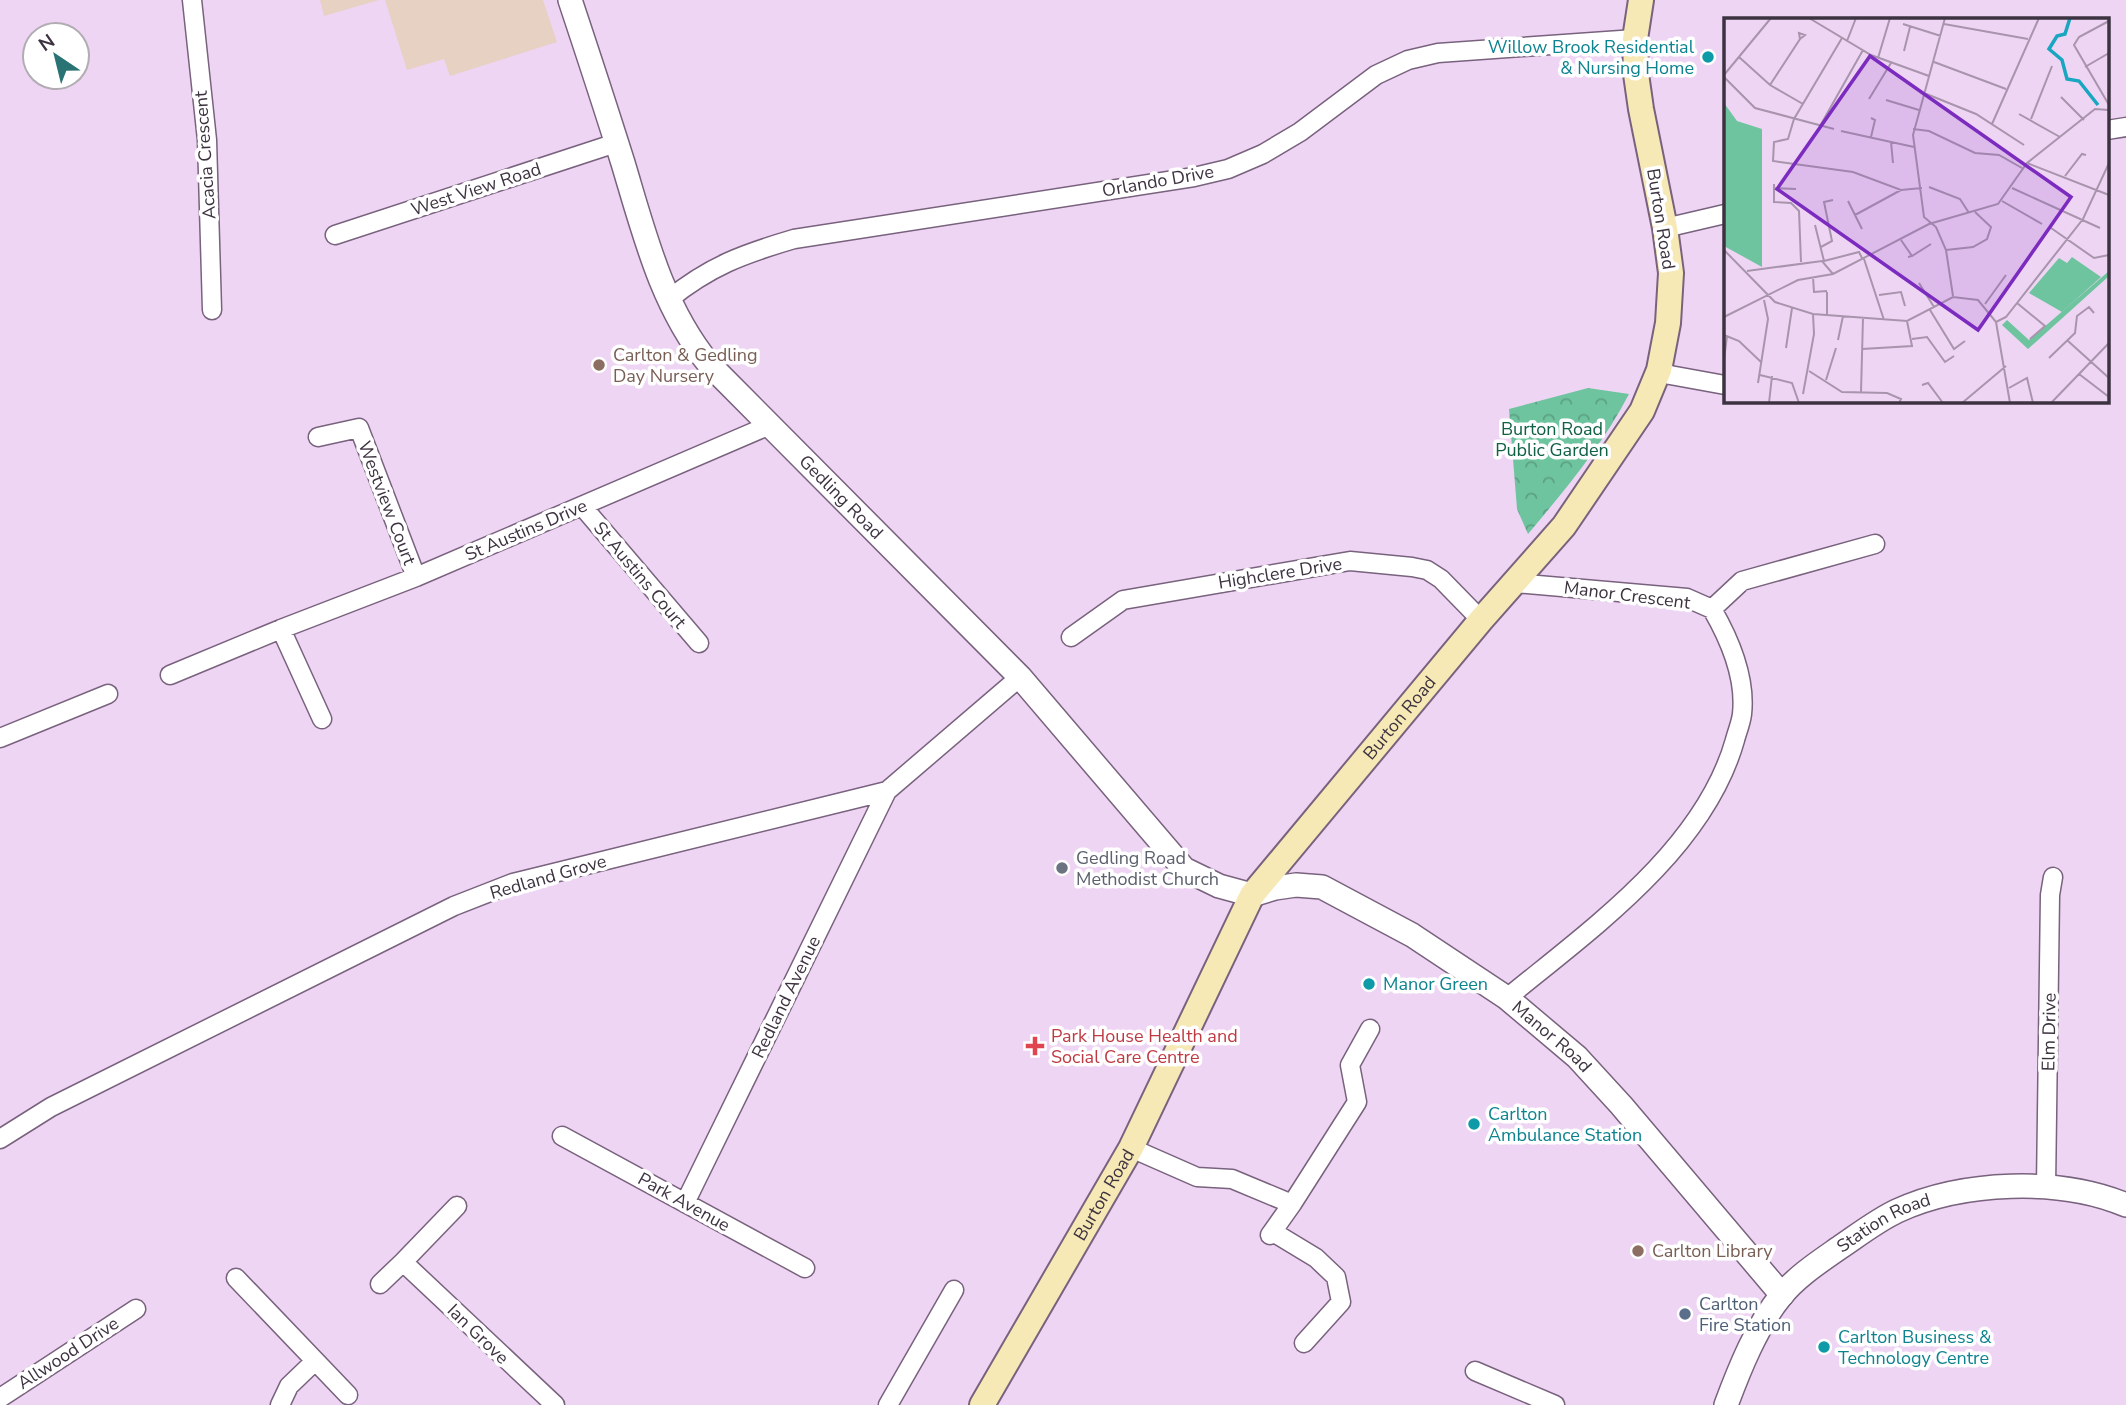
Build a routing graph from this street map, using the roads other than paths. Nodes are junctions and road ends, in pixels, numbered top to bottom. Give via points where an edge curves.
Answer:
1 (192, 0) edge
2 (570, 0) edge
3 (1641, 0) edge
4 (1635, 39) junction
5 (2126, 127) edge
6 (2108, 130) edge
7 (616, 143) junction
8 (1724, 214) edge
9 (1665, 229) junction
10 (335, 235) dead end
11 (668, 300) junction
12 (212, 310) dead end
13 (1659, 370) junction
14 (1724, 385) edge
15 (770, 425) junction
16 (318, 438) dead end
17 (582, 506) junction
18 (1870, 565) dead end
19 (416, 577) junction
20 (1515, 583) junction
21 (1712, 609) junction
22 (1481, 620) junction
23 (281, 629) junction
24 (1071, 636) dead end
25 (699, 643) dead end
26 (170, 675) dead end
27 (1020, 677) junction
28 (108, 694) dead end
29 (322, 719) dead end
30 (0, 738) edge
31 (887, 791) junction
32 (2053, 877) dead end
33 (1252, 895) junction
34 (1507, 998) junction
35 (1370, 1029) dead end
36 (562, 1136) dead end
37 (0, 1139) edge
38 (1131, 1148) junction
39 (2046, 1187) junction
40 (685, 1203) junction
41 (1292, 1204) junction
42 (2126, 1205) edge
43 (457, 1206) dead end
44 (403, 1262) junction
45 (805, 1268) dead end
46 (236, 1278) dead end
47 (380, 1284) dead end
48 (954, 1290) dead end
49 (1782, 1295) junction
50 (136, 1309) dead end
51 (1304, 1343) dead end
52 (314, 1362) junction
53 (1475, 1371) dead end
54 (348, 1395) dead end
55 (0, 1398) edge
56 (280, 1405) edge
57 (555, 1405) edge
58 (888, 1405) edge
59 (982, 1405) edge
60 (1555, 1405) edge
61 (1726, 1405) edge

1 - 12 street, Acacia Crescent via 207,141
2 - 7 street, Gedling Road
3 - 4 main road, Burton Road
4 - 9 main road, Burton Road via 1641,109
4 - 11 street, Orlando Drive via 1438,53 1409,60 1376,75 1263,155 1228,169 793,239 740,255
5 - 6 street
7 - 10 street, West View Road
7 - 11 street, Gedling Road
8 - 9 street
9 - 13 main road, Burton Road via 1671,273
11 - 15 street, Gedling Road via 695,346
13 - 14 street
13 - 20 main road, Burton Road via 1642,411 1564,526
15 - 17 street, St Austins Drive
15 - 27 street, Gedling Road
16 - 19 street, Westview Court via 359,428
17 - 19 street, St Austins Drive
17 - 25 street, St Austins Court
18 - 21 street via 1867,546 1742,581
19 - 23 street, St Austins Drive
20 - 21 street, Manor Crescent via 1687,598
20 - 22 main road, Burton Road
21 - 34 street, Manor Crescent via 1733,654 1742,688 1742,716 1729,761 1713,792 1679,841 1632,894
22 - 24 street, Highclere Drive via 1427,570 1350,561 1123,600
22 - 33 main road, Burton Road
23 - 26 street, St Austins Drive
23 - 29 street
27 - 31 street, Redland Grove
27 - 33 street, Gedling Road via 1185,869 1219,886
28 - 30 street
31 - 37 street, Redland Grove via 489,892 51,1107
31 - 40 street, Redland Avenue
32 - 39 street, Elm Drive
33 - 34 street, Manor Road via 1296,885 1322,887 1412,935
33 - 38 main road, Burton Road
34 - 49 street, Manor Road via 1577,1057
35 - 41 street via 1350,1065 1357,1102
36 - 40 street, Park Avenue
38 - 41 street via 1197,1177 1232,1179
38 - 59 main road, Burton Road
39 - 42 street, Station Road
39 - 49 street, Station Road via 1977,1190 1926,1200 1896,1212 1818,1262
40 - 45 street, Park Avenue
41 - 51 street via 1272,1234 1316,1258 1336,1277 1341,1302
43 - 44 street
44 - 47 street
44 - 57 street, Ian Grove
46 - 52 street
48 - 58 street
49 - 61 street, Station Road via 1738,1373
50 - 55 street, Allwood Drive
52 - 54 street
52 - 56 street via 289,1386
53 - 60 street

